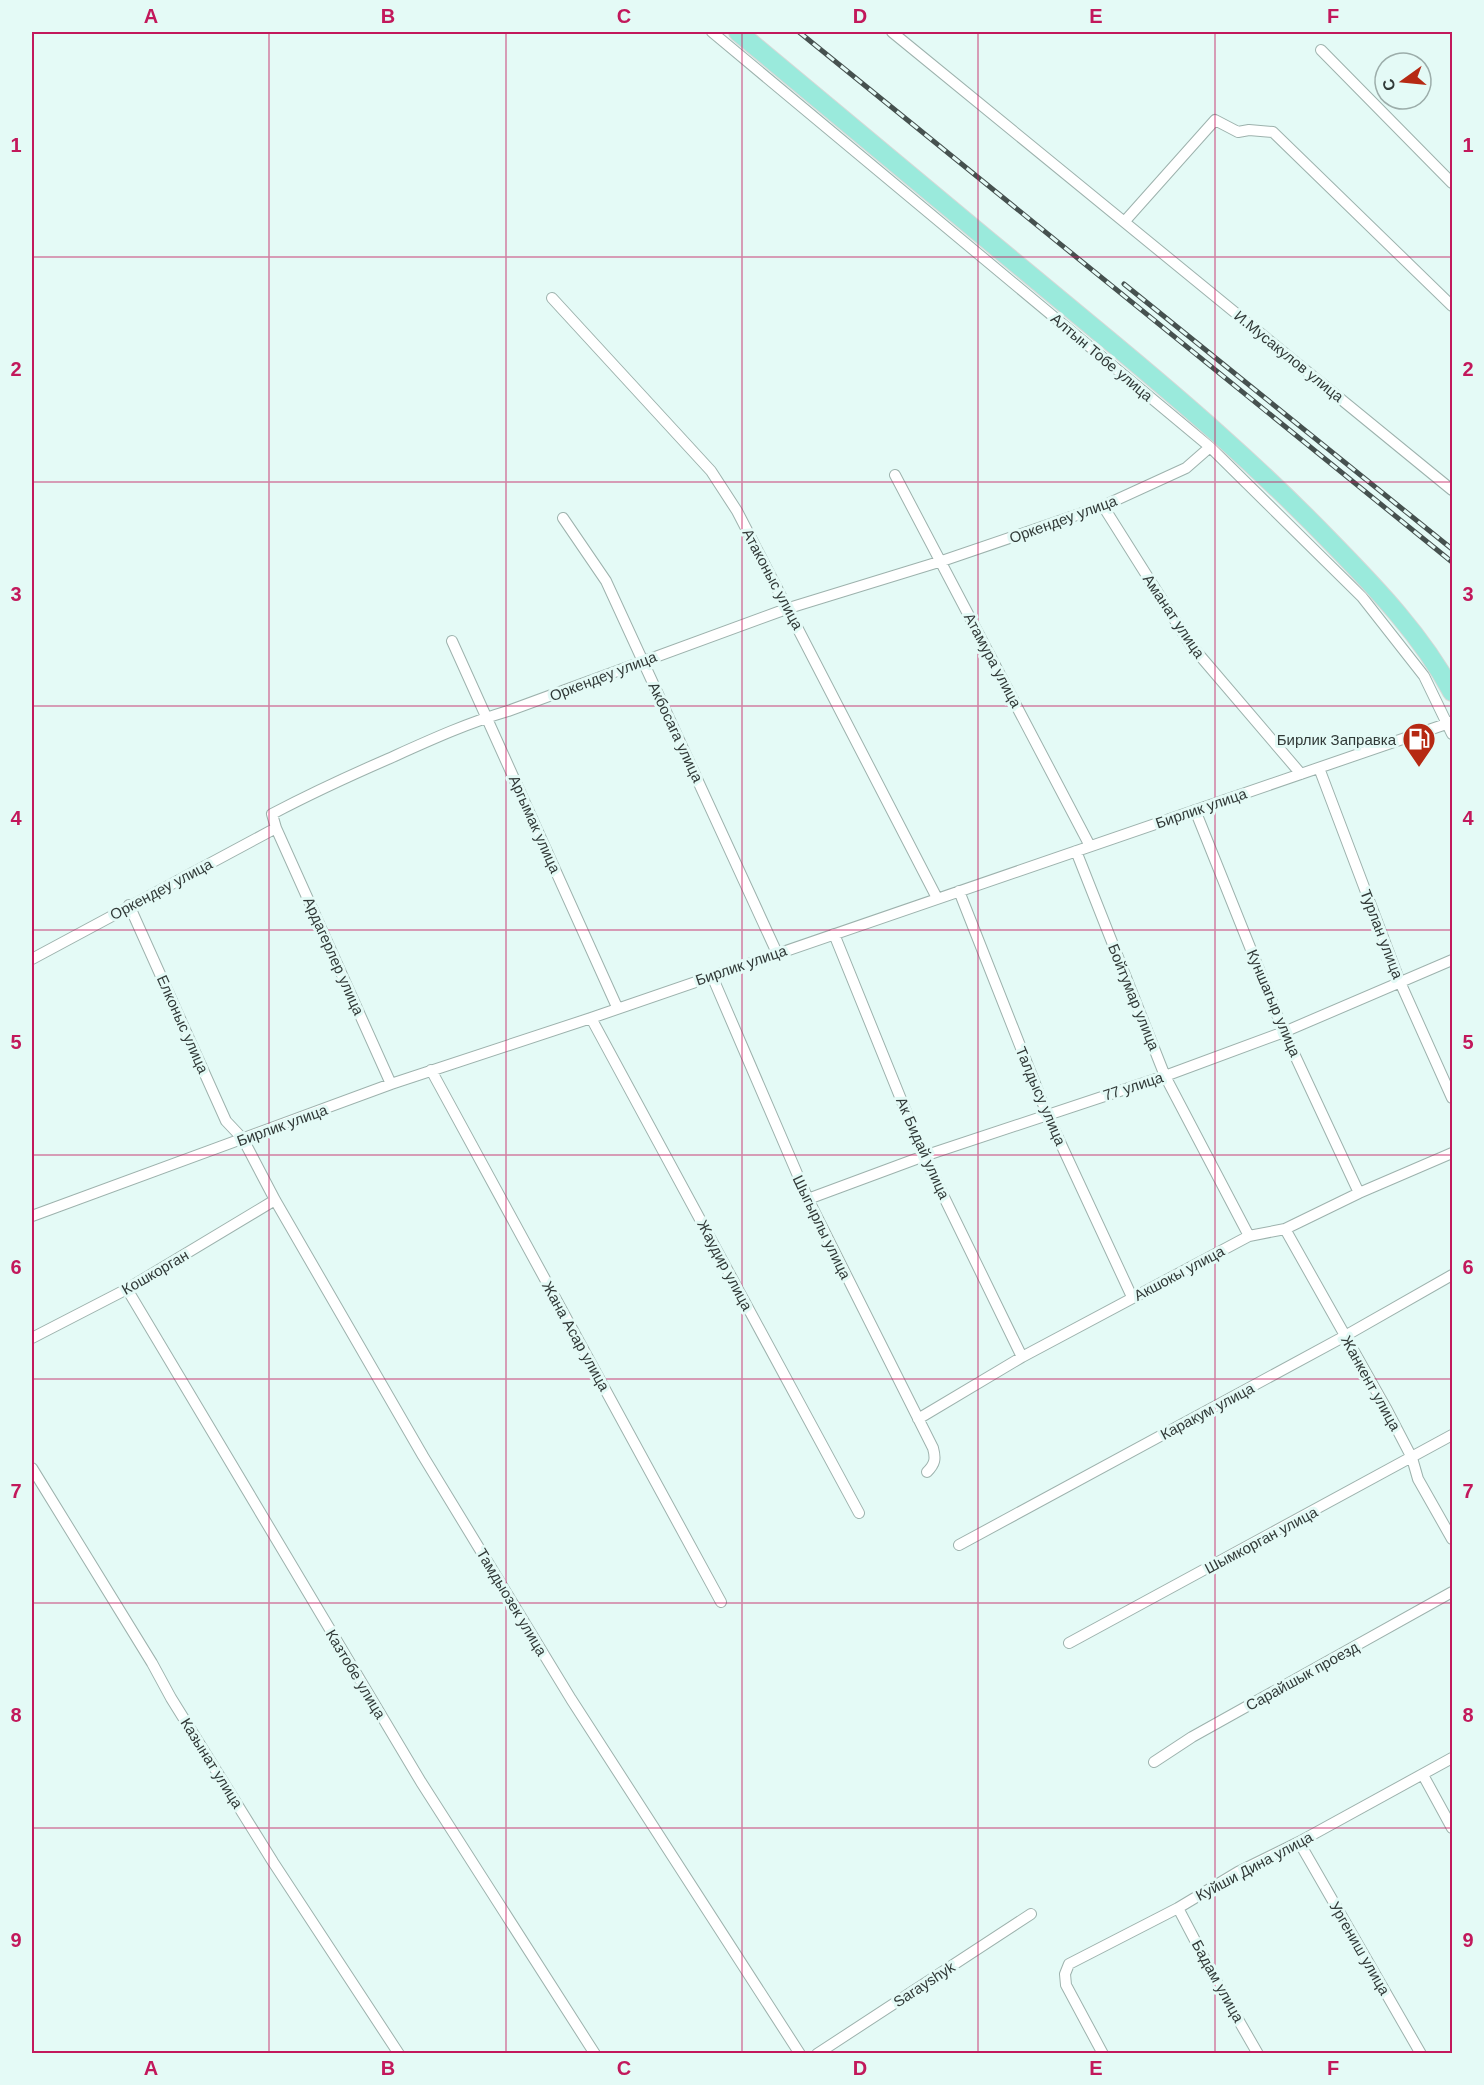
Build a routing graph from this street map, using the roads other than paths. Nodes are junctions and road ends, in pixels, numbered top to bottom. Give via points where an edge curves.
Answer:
1 (712, 32) edge
2 (738, 32) edge
3 (756, 32) edge
4 (892, 32) edge
5 (1321, 50) dead end
6 (1452, 183) edge
7 (1125, 221) junction
8 (552, 298) dead end
9 (1452, 306) edge
10 (1210, 447) junction
11 (895, 475) dead end
12 (1452, 490) edge
13 (1103, 506) junction
14 (563, 518) dead end
15 (942, 561) junction
16 (789, 608) junction
17 (452, 640) dead end
18 (643, 661) junction
19 (1452, 668) edge
20 (1452, 692) edge
21 (488, 717) junction
22 (1451, 727) edge
23 (1319, 768) junction
24 (1301, 774) junction
25 (1195, 810) junction
26 (276, 828) junction
27 (1090, 846) junction
28 (1076, 851) junction
29 (958, 891) junction
30 (937, 898) junction
31 (129, 905) junction
32 (834, 934) junction
33 (777, 953) junction
34 (32, 959) edge
35 (1452, 960) edge
36 (712, 975) junction
37 (1400, 982) junction
38 (617, 1008) junction
39 (591, 1018) junction
40 (1284, 1032) junction
41 (431, 1070) junction
42 (1165, 1076) junction
43 (392, 1084) junction
44 (1452, 1098) edge
45 (1047, 1114) junction
46 (243, 1139) junction
47 (1452, 1153) edge
48 (924, 1156) junction
49 (1359, 1193) junction
50 (808, 1199) junction
51 (275, 1200) junction
52 (32, 1216) edge
53 (1285, 1229) junction
54 (1249, 1236) junction
55 (1452, 1275) edge
56 (127, 1288) junction
57 (1132, 1297) junction
58 (1345, 1336) junction
59 (32, 1338) edge
60 (1022, 1357) junction
61 (918, 1419) junction
62 (1452, 1435) edge
63 (1412, 1458) junction
64 (32, 1468) edge
65 (927, 1472) dead end
66 (859, 1513) dead end
67 (1452, 1539) edge
68 (959, 1545) dead end
69 (1452, 1592) edge
70 (721, 1602) dead end
71 (1069, 1643) dead end
72 (1452, 1758) edge
73 (1154, 1762) dead end
74 (1423, 1775) junction
75 (1452, 1828) edge
76 (1299, 1842) junction
77 (1178, 1908) junction
78 (1031, 1914) dead end
79 (399, 2054) edge
80 (596, 2054) edge
81 (800, 2054) edge
82 (817, 2054) edge
83 (1103, 2054) edge
84 (1258, 2054) edge
85 (1421, 2054) edge

1 - 10 street, Алтын Тобе улица
2 - 20 highway via 1200,417 1277,487 1396,612
3 - 19 highway via 1240,436 1368,562 1430,635
4 - 7 street, И.Мусакулов улица
5 - 6 street
7 - 9 street via 1215,120 1238,132 1273,132
7 - 12 street, И.Мусакулов улица
8 - 16 street, Атаконыс улица via 711,471
10 - 13 street, Оркендеу улица via 1186,468
10 - 22 street, Алтын Тобе улица via 1362,597 1424,676
11 - 15 street, Атамура улица
13 - 15 street, Оркендеу улица
13 - 24 street, Аманат улица via 1190,644
14 - 18 street, Акбосага улица via 606,580
15 - 16 street, Оркендеу улица
15 - 27 street, Атамура улица
16 - 18 street, Оркендеу улица
16 - 30 street, Атаконыс улица
17 - 21 street, Аргымак улица
18 - 21 street, Оркендеу улица
18 - 33 street, Акбосага улица
21 - 26 street, Оркендеу улица via 309,794 272,814
21 - 38 street, Аргымак улица
22 - 23 street, Бирлик улица
23 - 24 street, Бирлик улица
23 - 37 street, Турлан улица
24 - 25 street, Бирлик улица
25 - 27 street, Бирлик улица
25 - 40 street, Куншагыр улица
26 - 31 street, Оркендеу улица
26 - 43 street, Ардагерлер улица
27 - 28 street, Бирлик улица
28 - 29 street, Бирлик улица
28 - 42 street, Бойтумар улица
29 - 30 street, Бирлик улица
29 - 45 street, Талдысу улица
30 - 32 street, Бирлик улица
31 - 34 street, Оркендеу улица
31 - 46 street, Елконыс улица via 226,1121
32 - 33 street, Бирлик улица
32 - 48 street, Ак Бидай улица
33 - 36 street, Бирлик улица
35 - 37 street, 77 улица
36 - 38 street, Бирлик улица
36 - 50 street, Шыгырлы улица
37 - 40 street, 77 улица
37 - 44 street, Турлан улица
38 - 39 street, Бирлик улица
39 - 41 street, Бирлик улица
39 - 66 street, Жаудир улица
40 - 42 street, 77 улица
40 - 49 street, Куншагыр улица
41 - 43 street, Бирлик улица
41 - 70 street, Жана Асар улица
42 - 45 street, 77 улица
42 - 54 street, Бойтумар улица
43 - 46 street, Бирлик улица
45 - 48 street, 77 улица
45 - 57 street, Талдысу улица
46 - 51 street, Тамдыозек улица
46 - 52 street, Бирлик улица
47 - 49 street, Акшокы улица
48 - 50 street, 77 улица
48 - 60 street, Ак Бидай улица
49 - 53 street, Акшокы улица
50 - 61 street, Шыгырлы улица
51 - 56 street, Кошкорган
51 - 81 street, Тамдыозек улица via 423,1456 571,1699
53 - 54 street, Акшокы улица
53 - 58 street, Жанкент улица
54 - 57 street, Акшокы улица
55 - 58 street, Каракум улица
56 - 59 street, Кошкорган
56 - 80 street, Казтобе улица via 421,1782
57 - 60 street, Акшокы улица
58 - 63 street, Жанкент улица
58 - 68 street, Каракум улица
60 - 61 street, Акшокы улица
61 - 65 street, Шыгырлы улица via 935,1455
62 - 63 street, Шымкорган улица
63 - 67 street, Жанкент улица via 1418,1479
63 - 71 street, Шымкорган улица
64 - 79 street, Казынат улица via 267,1852
69 - 73 street, Сарайшык проезд
72 - 74 street, Куйши Дина улица
74 - 75 street
74 - 76 street, Куйши Дина улица
76 - 77 street, Куйши Дина улица
76 - 85 street, Ургениш улица
77 - 83 street, Куйши Дина улица via 1069,1964 1065,1980
77 - 84 street, Бадам улица
78 - 82 street, Sarayshyk

